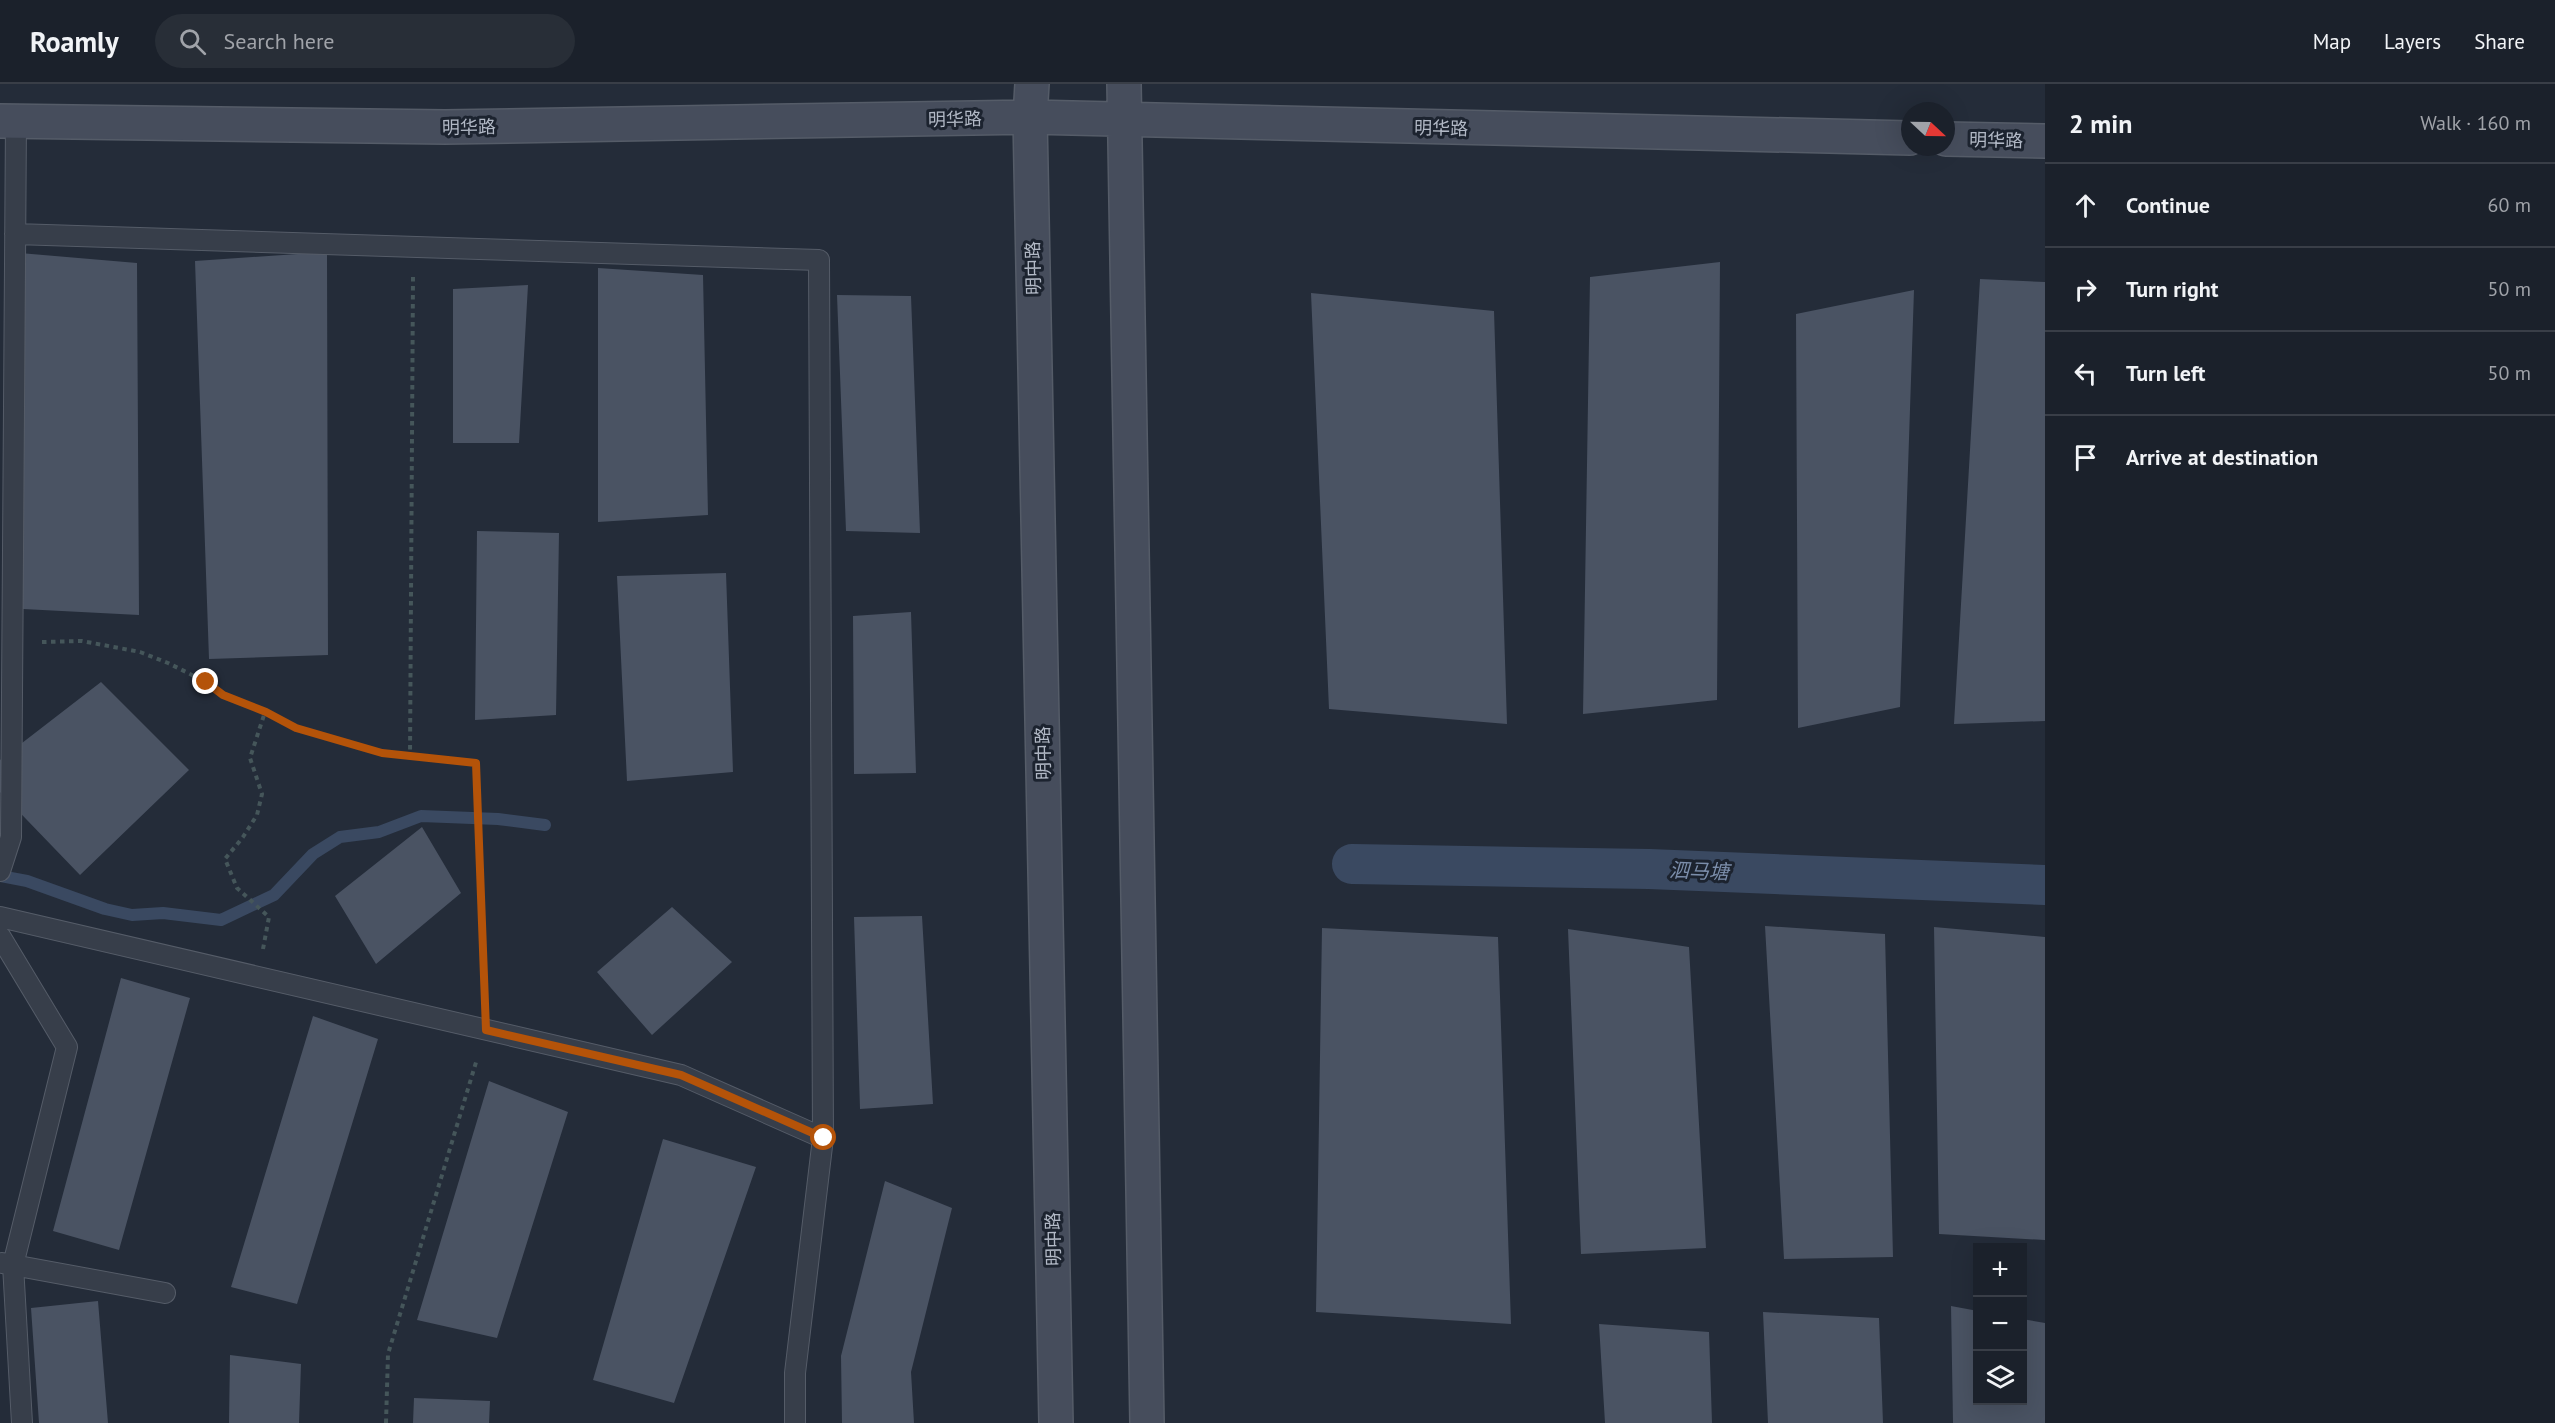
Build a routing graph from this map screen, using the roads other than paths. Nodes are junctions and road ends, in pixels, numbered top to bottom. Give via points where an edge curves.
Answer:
1 (1032, 84) edge
2 (1124, 84) edge
3 (1030, 117) junction
4 (8, 121) edge
5 (1123, 121) junction
6 (1901, 138) edge
7 (1955, 139) edge
8 (2045, 141) edge
9 (15, 234) junction
10 (0, 871) edge
11 (0, 917) edge
12 (0, 936) edge
13 (824, 1138) junction
14 (7, 1263) edge
15 (165, 1293) dead end
16 (22, 1423) edge
17 (795, 1423) edge
18 (1056, 1423) edge
19 (1148, 1423) edge

1 - 3 main road, 明中路
2 - 5 main road
3 - 4 main road, 明华路 via 445,127
3 - 5 main road, 明华路
3 - 18 main road, 明中路
4 - 9 lane
5 - 6 main road, 明华路
5 - 19 main road
7 - 8 main road, 明华路
9 - 10 lane via 11,837
9 - 13 lane via 819,260
11 - 13 lane via 681,1075
12 - 14 lane via 67,1047
13 - 17 lane via 795,1373
14 - 15 lane
14 - 16 lane

